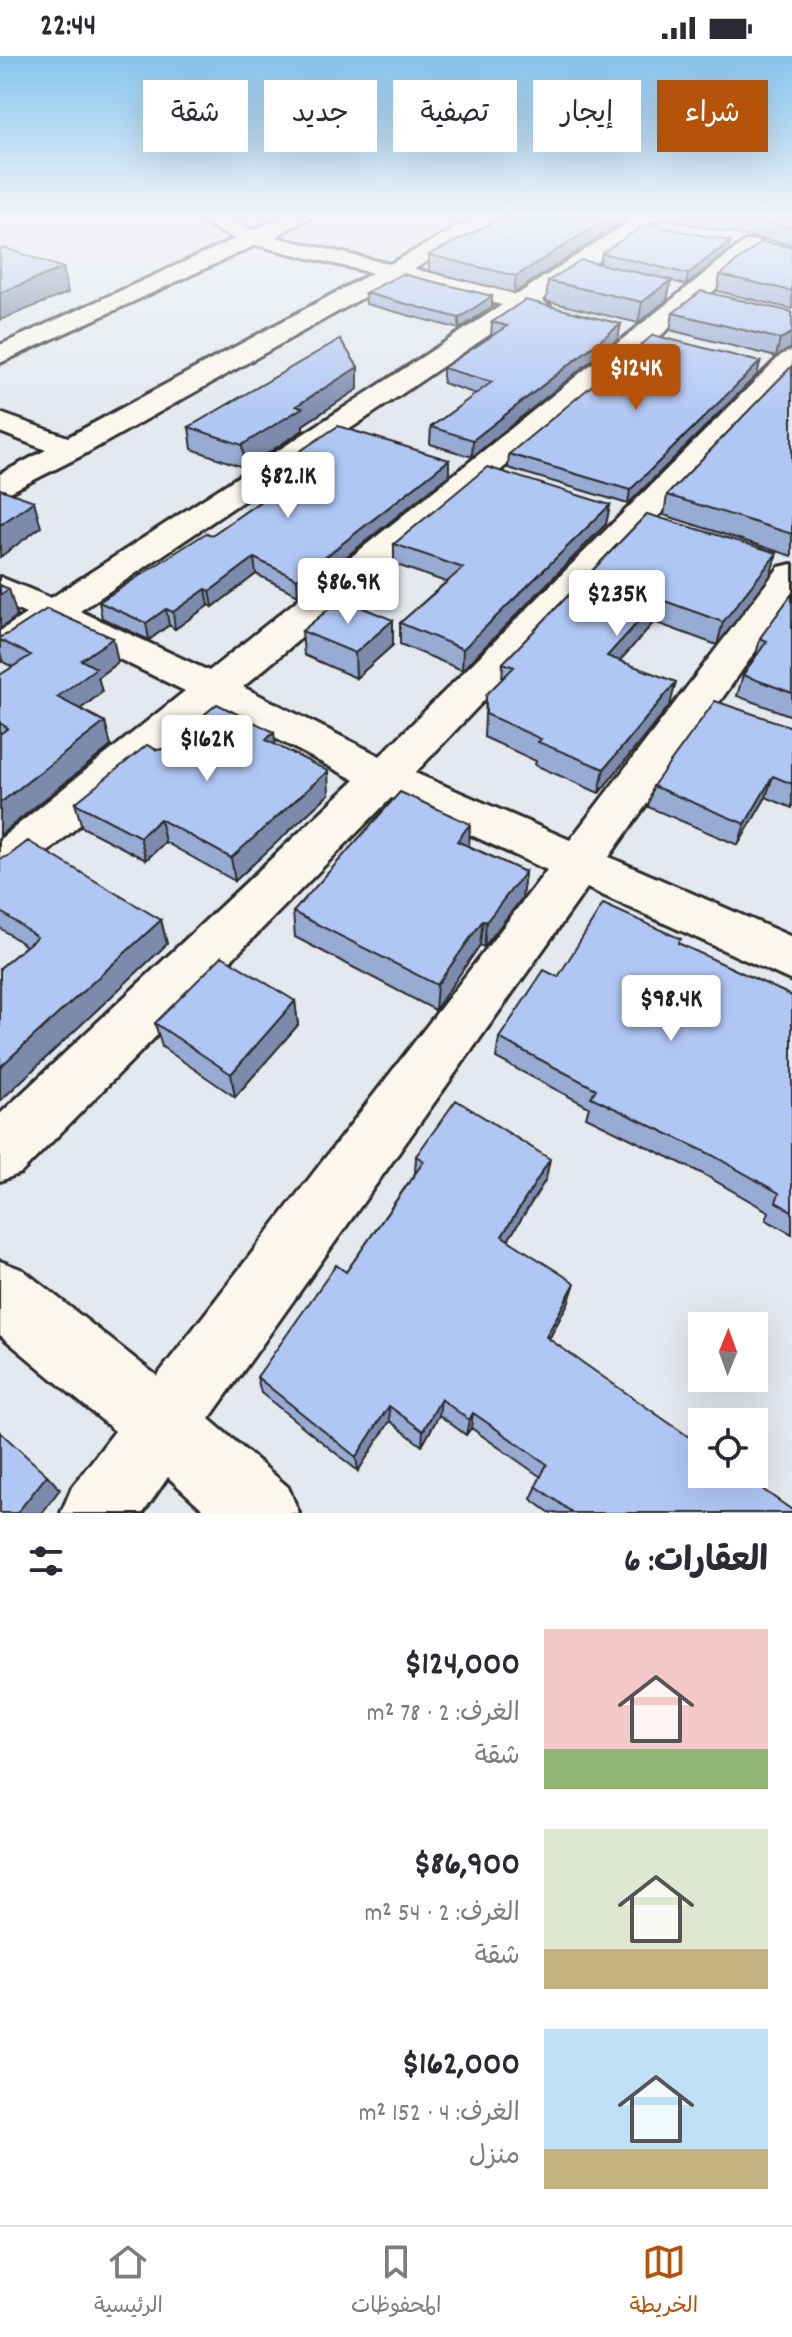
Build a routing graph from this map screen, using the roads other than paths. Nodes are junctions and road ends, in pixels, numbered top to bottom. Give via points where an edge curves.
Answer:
1 (154, 284) edge
2 (374, 284) edge
3 (437, 284) edge
4 (551, 284) edge
5 (706, 284) edge
6 (523, 303) junction
7 (564, 313) edge
8 (0, 355) edge
9 (780, 366) edge
10 (0, 422) edge
11 (334, 427) junction
12 (377, 440) edge
13 (72, 449) junction
14 (464, 466) junction
15 (522, 483) edge
16 (0, 487) edge
17 (783, 567) edge
18 (0, 588) edge
19 (53, 613) junction
20 (0, 648) edge
21 (212, 688) junction
22 (385, 777) junction
23 (576, 864) junction
24 (0, 865) edge
25 (792, 960) edge
26 (0, 1153) edge
27 (0, 1293) edge
28 (164, 1426) junction
29 (98, 1513) edge
30 (262, 1513) edge

1 - 8 street
2 - 13 street
3 - 6 street
4 - 6 street
5 - 14 street via 648,335
6 - 7 street
6 - 11 street
9 - 22 street
10 - 13 street
11 - 12 street
11 - 19 street
13 - 16 street
14 - 15 street
14 - 21 street
17 - 23 street via 719,707
18 - 19 street
19 - 20 street
19 - 21 street
21 - 22 street
21 - 24 street
22 - 23 street
22 - 26 street
23 - 25 street
23 - 28 street
27 - 28 street
28 - 29 street
28 - 30 street

